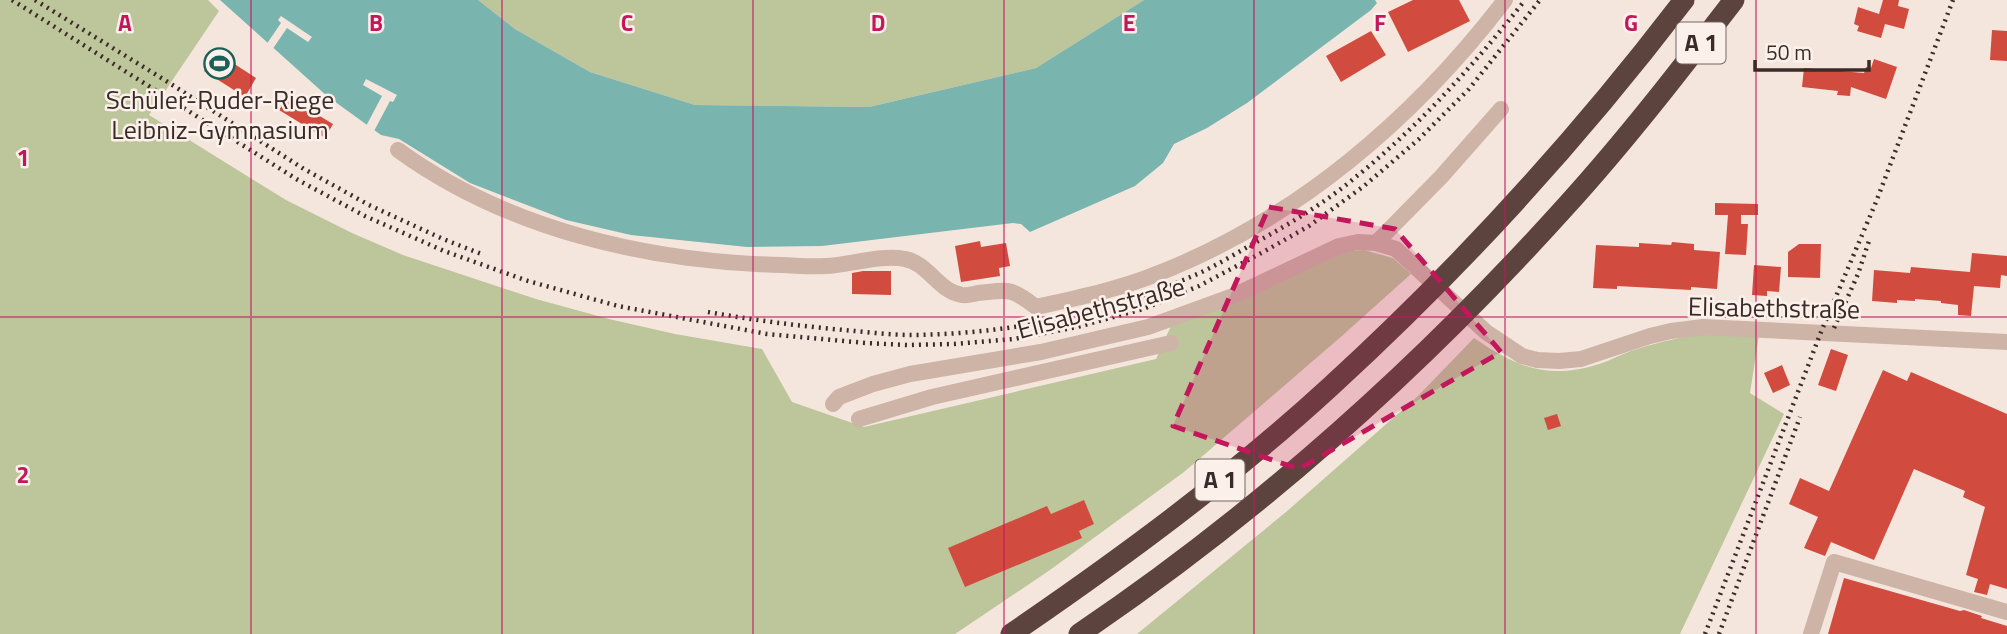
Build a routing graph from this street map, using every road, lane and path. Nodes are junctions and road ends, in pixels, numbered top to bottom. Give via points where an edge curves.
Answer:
1 (1505, 0) edge
2 (1684, 0) edge
3 (1734, 0) edge
4 (1501, 109) dead end
5 (398, 150) dead end
6 (1376, 243) junction
7 (2007, 342) edge
8 (1171, 343) dead end
9 (833, 404) dead end
10 (859, 419) dead end
11 (2007, 612) edge
12 (1011, 634) edge
13 (1079, 634) edge
14 (1811, 634) edge

1 - 5 street via 1433,86 1359,154 1291,204 1206,252 1154,275 1036,307 1011,290 962,295 904,258 825,266 755,265 639,251 573,235 466,192
2 - 12 highway, A 1 via 1527,190 1330,388 1249,457
3 - 13 highway, A 1 via 1569,204 1431,345 1276,486
4 - 6 street
6 - 7 street, Elisabethstraße via 1396,249 1486,332 1522,356 1537,360 1581,359 1650,336 1703,327
6 - 9 street, Elisabethstraße via 1339,246 1233,296 1148,327 1041,352 910,374 839,397
8 - 10 street via 932,397
11 - 14 street via 1834,562

